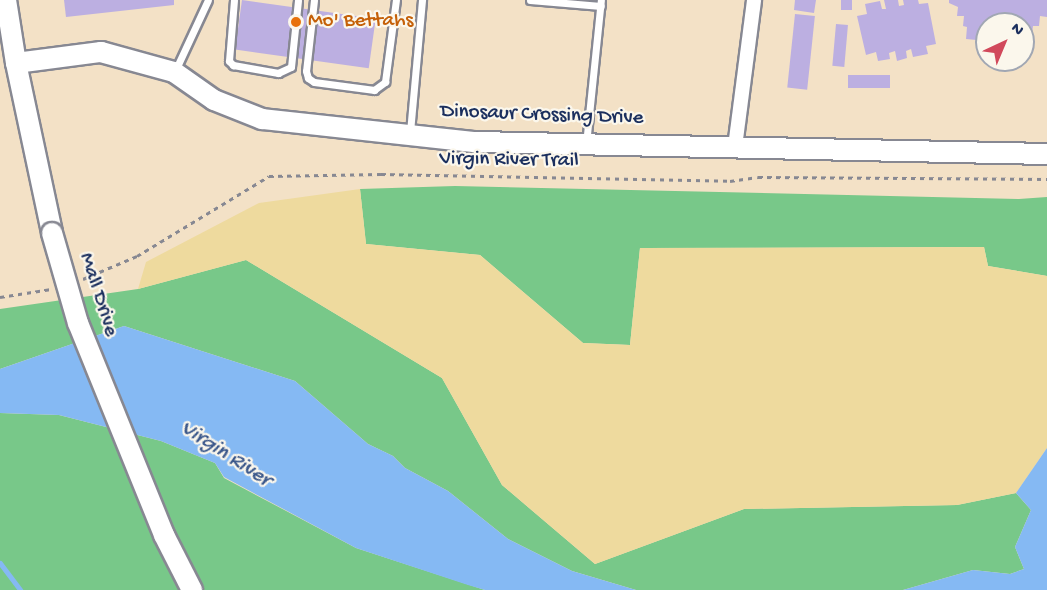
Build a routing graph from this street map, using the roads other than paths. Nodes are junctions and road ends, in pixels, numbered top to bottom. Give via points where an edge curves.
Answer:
1 (6, 0) edge
2 (208, 0) edge
3 (234, 0) edge
4 (298, 0) edge
5 (314, 0) edge
6 (396, 0) edge
7 (422, 0) edge
8 (530, 0) edge
9 (754, 0) edge
10 (601, 3) edge
11 (16, 63) junction
12 (174, 72) junction
13 (410, 133) junction
14 (586, 144) junction
15 (735, 147) junction
16 (1047, 154) edge
17 (192, 590) edge

1 - 11 street, Mall Drive
2 - 12 lane
3 - 4 lane via 230,61 233,65 278,73 291,67
5 - 6 lane via 308,78 374,90 385,82
7 - 13 lane
8 - 10 lane
9 - 15 street
10 - 14 lane
11 - 12 street, Dinosaur Crossing Drive via 101,52
11 - 17 street, Mall Drive, bridge via 52,234 78,322 164,535
12 - 13 street, Dinosaur Crossing Drive via 214,100 262,119
13 - 14 street, Dinosaur Crossing Drive via 475,142
14 - 15 street, Dinosaur Crossing Drive
15 - 16 street, Dinosaur Crossing Drive

